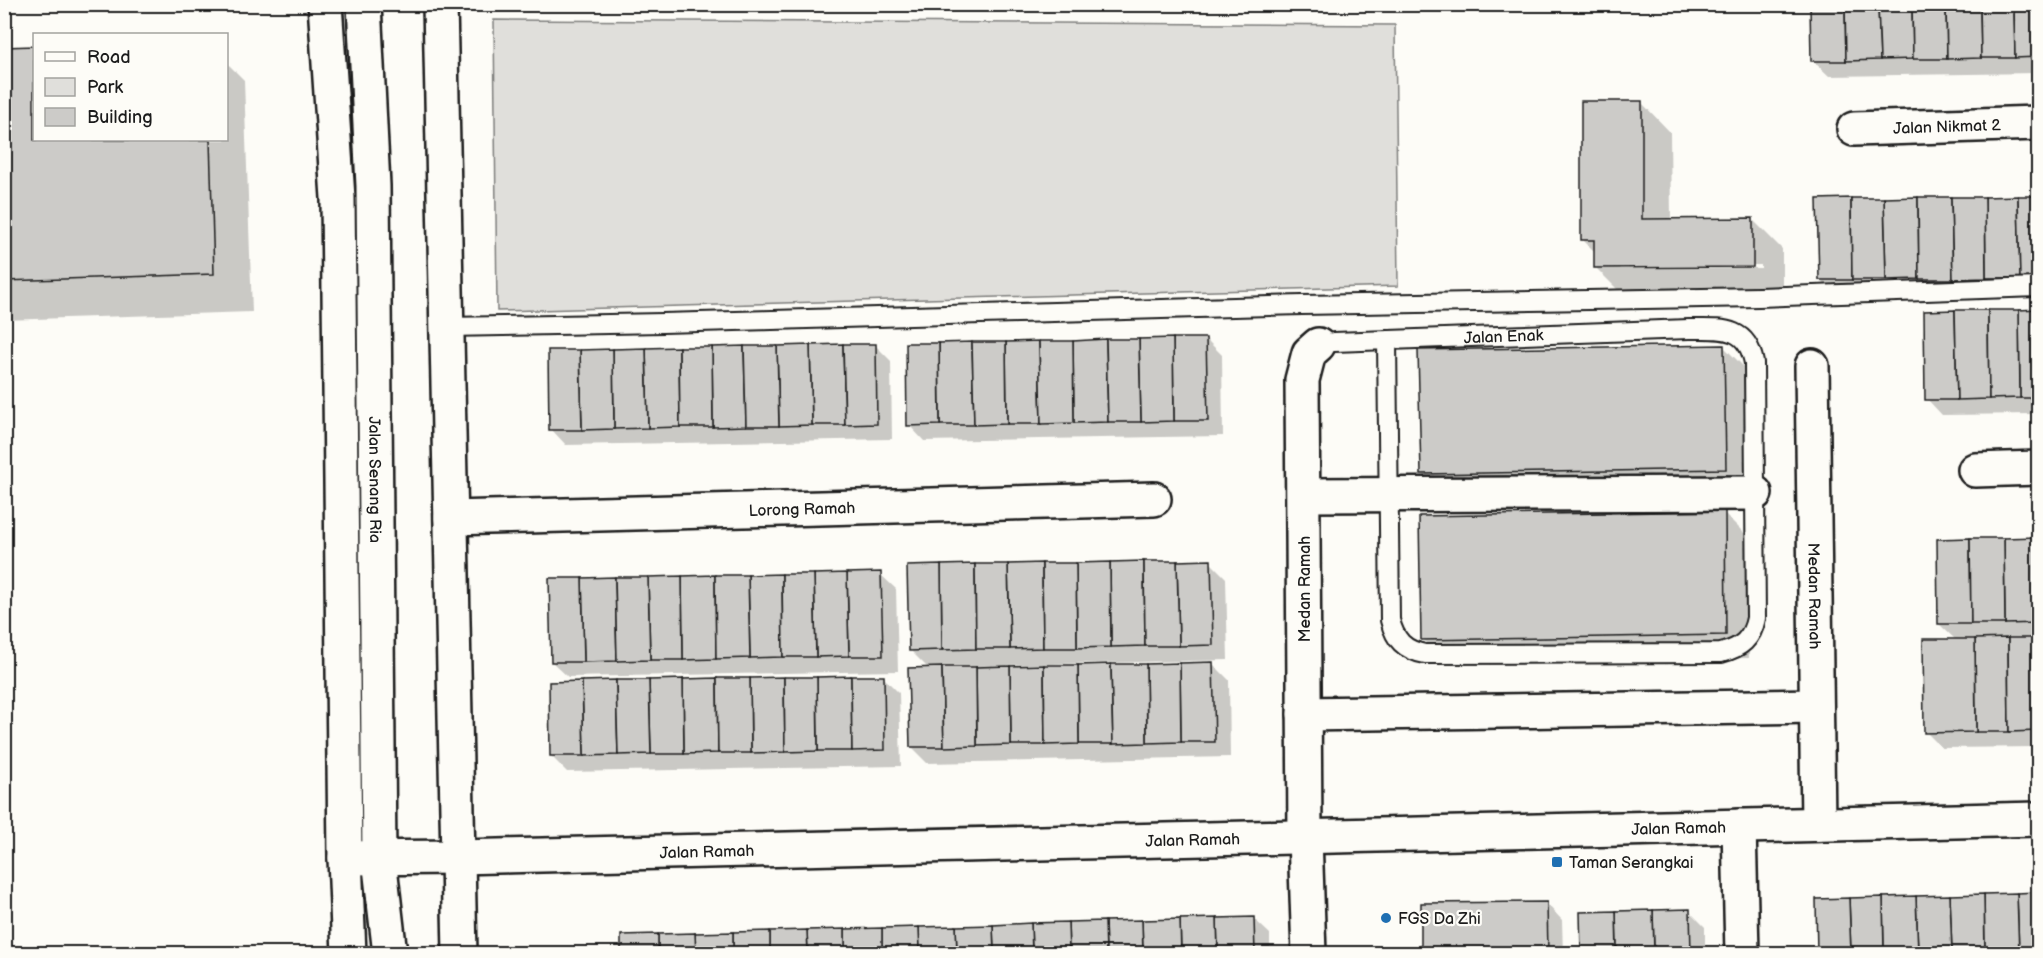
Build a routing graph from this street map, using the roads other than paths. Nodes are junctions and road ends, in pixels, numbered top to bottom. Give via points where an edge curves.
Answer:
1 (325, 4) edge
2 (364, 4) edge
3 (440, 4) edge
4 (2038, 123) edge
5 (1854, 129) dead end
6 (2038, 287) edge
7 (446, 327) junction
8 (1387, 340) junction
9 (1318, 345) joint
10 (1812, 366) dead end
11 (2038, 468) edge
12 (1975, 470) dead end
13 (1755, 493) junction
14 (1389, 494) junction
15 (1304, 495) junction
16 (1154, 499) dead end
17 (451, 518) junction
18 (1816, 706) junction
19 (1304, 714) junction
20 (2038, 819) edge
21 (1818, 824) junction
22 (1739, 826) junction
23 (1305, 837) junction
24 (459, 857) junction
25 (345, 858) junction
26 (379, 858) junction
27 (349, 954) edge
28 (390, 954) edge
29 (460, 954) edge
30 (1309, 954) edge
31 (1742, 954) edge

1 - 25 street via 338,198
2 - 26 street, Jalan Senang Ria via 373,186
3 - 7 street
4 - 5 street, Jalan Nikmat 2
6 - 7 lane
7 - 17 street
8 - 9 lane, Jalan Enak
8 - 13 lane, Jalan Enak via 1689,329 1733,331 1752,350 1755,363
8 - 14 lane, Jalan Enak
9 - 15 street, Medan Ramah via 1309,353 1302,380
10 - 18 street, Medan Ramah
11 - 12 street
13 - 14 street
13 - 14 lane, Jalan Enak via 1756,618 1753,631 1734,650 1425,654 1401,644 1390,620
14 - 15 street
15 - 19 street, Medan Ramah
16 - 17 street, Lorong Ramah
17 - 24 street
18 - 19 street
18 - 21 street, Medan Ramah
19 - 23 street, Medan Ramah
20 - 21 street, Jalan Ramah
21 - 22 street, Jalan Ramah
22 - 23 street, Jalan Ramah
22 - 31 street
23 - 24 street, Jalan Ramah
23 - 30 street
24 - 26 street, Jalan Ramah
24 - 29 street
25 - 26 street, Jalan Ramah
25 - 27 street
26 - 28 street, Jalan Senang Ria

